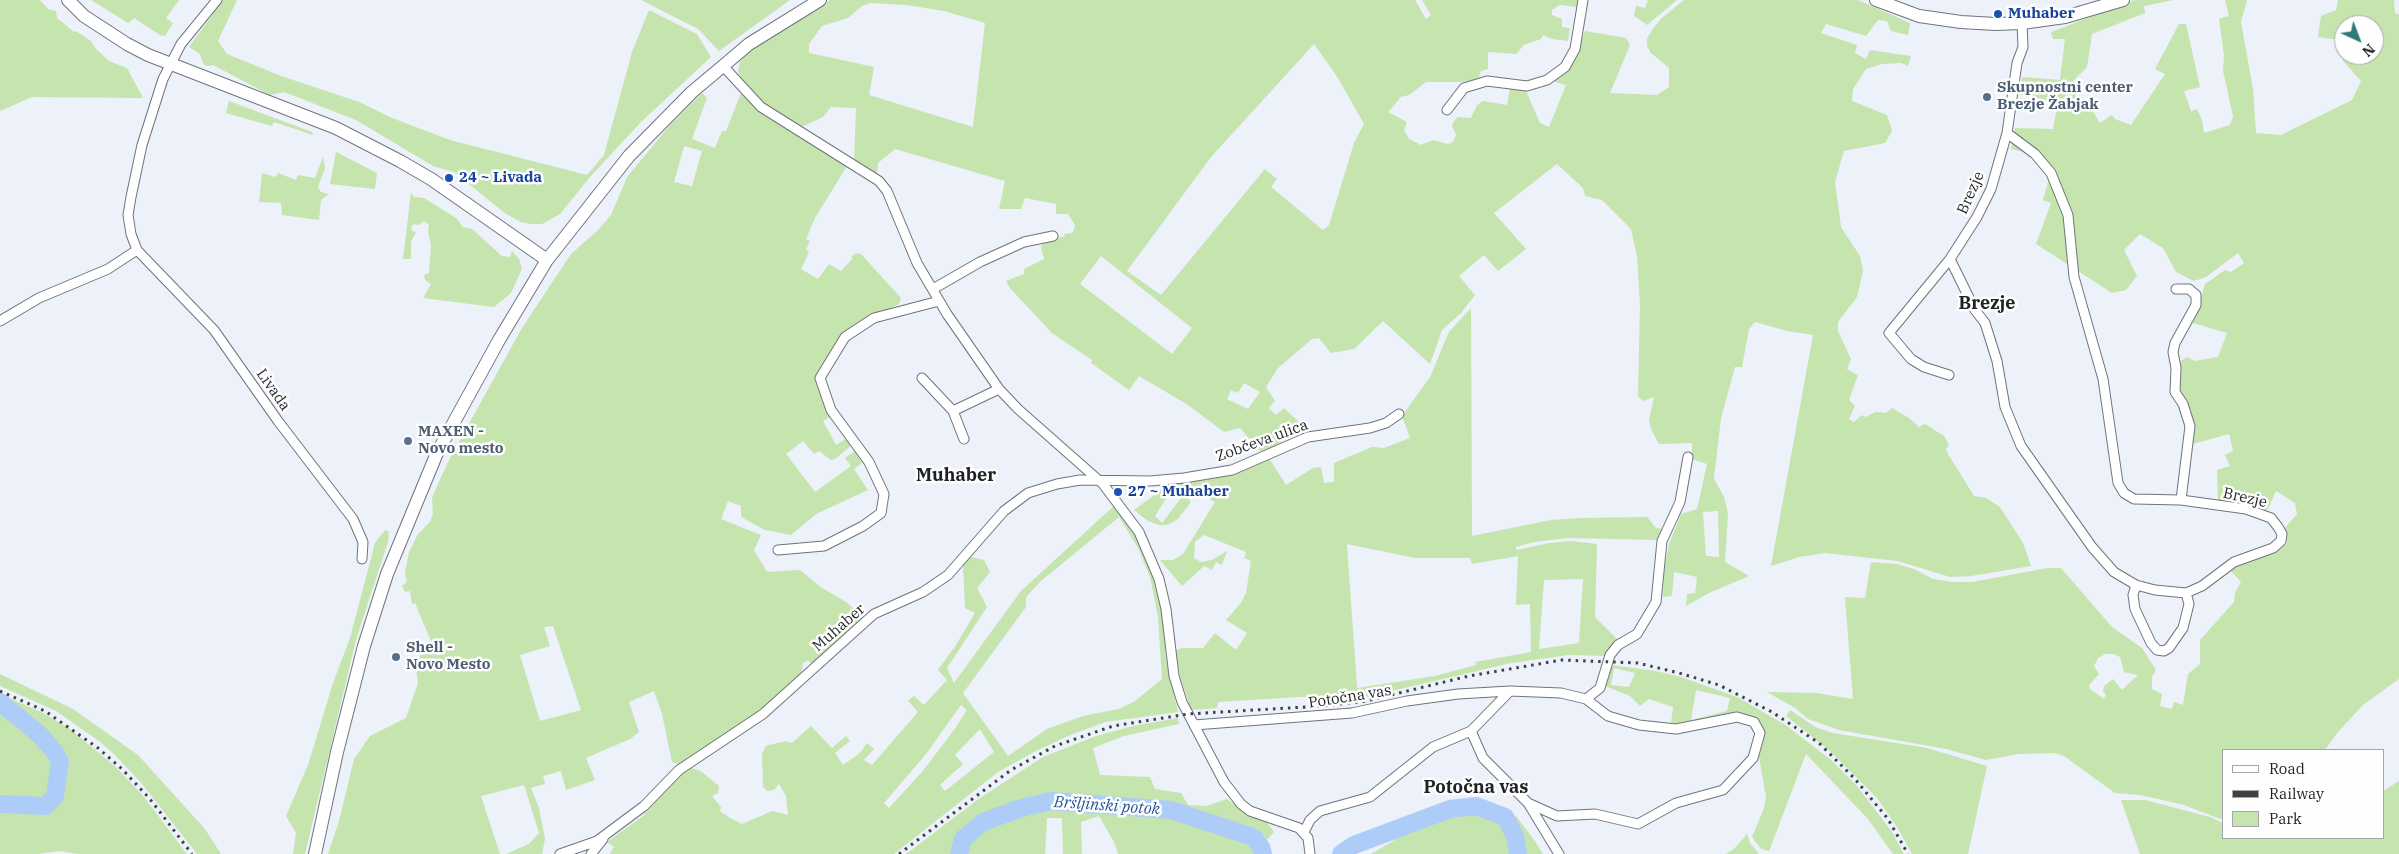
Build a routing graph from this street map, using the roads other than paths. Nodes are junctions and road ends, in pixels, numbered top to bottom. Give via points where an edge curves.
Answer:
1 (68, 0) edge
2 (217, 0) edge
3 (820, 0) edge
4 (1583, 0) edge
5 (1876, 0) edge
6 (2123, 0) edge
7 (2022, 23) junction
8 (171, 64) junction
9 (723, 66) junction
10 (1447, 110) dead end
11 (2007, 133) junction
12 (1053, 236) dead end
13 (137, 250) junction
14 (1950, 259) junction
15 (547, 260) junction
16 (933, 289) junction
17 (2176, 289) dead end
18 (939, 301) junction
19 (0, 322) edge
20 (1949, 375) dead end
21 (922, 378) dead end
22 (999, 389) junction
23 (953, 411) junction
24 (1399, 414) dead end
25 (964, 439) dead end
26 (1688, 457) dead end
27 (1100, 481) junction
28 (2181, 500) junction
29 (778, 550) dead end
30 (362, 559) dead end
31 (2136, 585) junction
32 (2186, 593) junction
33 (1510, 691) junction
34 (1586, 699) junction
35 (1194, 725) junction
36 (1471, 731) junction
37 (1528, 803) junction
38 (610, 832) junction
39 (1304, 832) junction
40 (315, 854) edge
41 (560, 854) edge
42 (591, 854) edge
43 (1310, 854) edge
44 (1558, 854) edge

1 - 8 street via 84,16 127,44
2 - 8 street, Livada via 181,44
3 - 9 street via 749,44
4 - 10 street via 1575,49 1565,67 1547,80 1526,86 1487,81 1464,88
5 - 7 street via 1919,16 1961,22
6 - 7 street via 2065,17
7 - 11 street, Brezje via 2023,48 2016,63
8 - 13 street, Livada via 142,145 131,197 128,215
8 - 15 street via 336,128 400,161
9 - 15 street via 692,92 630,156
9 - 16 street via 761,107 879,181 891,199 917,263
11 - 14 street, Brezje via 1991,189
11 - 28 street, Brezje via 2036,154 2051,173 2068,215 2074,277 2103,379 2118,483 2134,500
12 - 16 street via 1024,242
13 - 19 street via 108,269 39,298
13 - 30 street, Livada via 214,330 278,422 353,519 363,542
14 - 20 street, Brezje via 1889,333 1911,359 1924,368
14 - 31 street via 1985,324 1997,361 2005,408 2021,446 2092,548 2114,572
15 - 40 street via 437,453 398,544 364,646
16 - 18 street
17 - 28 street via 2189,289 2196,295 2196,305 2173,352 2175,392 2190,426
18 - 22 street
18 - 29 street via 874,318 845,338 820,378 831,410 869,462 884,494 881,513 824,546
21 - 23 street
22 - 23 street
22 - 27 street via 1018,410
23 - 25 street
24 - 27 street, Zobčeva ulica via 1370,428 1308,437 1232,470 1184,478
26 - 34 street via 1680,502 1662,541 1656,602 1637,634 1618,645 1608,661 1600,688
27 - 35 street via 1139,532 1159,579 1174,676
27 - 38 street, Muhaber via 1080,480 1028,493 1004,511 948,574 923,592 874,614 763,714 679,770 644,806
28 - 32 street, Brezje via 2246,510 2271,518 2282,534 2273,548 2234,562 2202,586
31 - 32 street via 2170,593
31 - 32 street via 2132,595 2135,609 2156,650 2170,648 2183,628 2189,604
33 - 34 street, Potočna vas via 1561,692
33 - 35 street, Potočna vas via 1450,695 1352,713
33 - 36 street
34 - 37 street, Potočna vas via 1608,716 1639,725 1676,729 1737,717 1754,722 1760,733 1753,758 1723,790 1676,803 1638,824 1595,814 1557,816
35 - 39 street via 1224,782 1241,804 1261,816 1287,823
36 - 37 street, Potočna vas via 1483,758
36 - 39 street via 1433,747 1370,797 1320,811
37 - 44 street
38 - 41 street, Muhaber via 597,841
38 - 42 street, Muhaber
39 - 43 street

